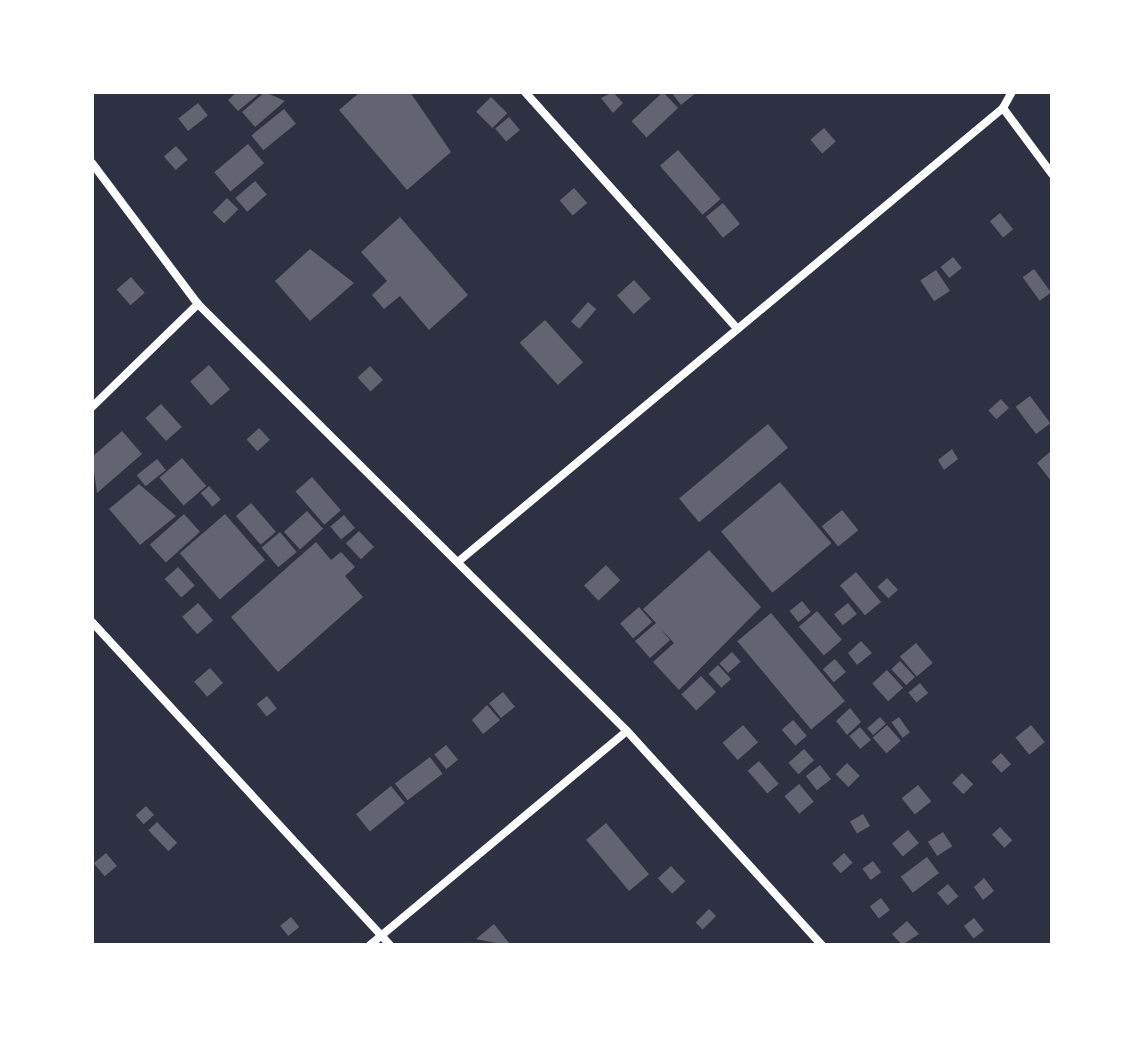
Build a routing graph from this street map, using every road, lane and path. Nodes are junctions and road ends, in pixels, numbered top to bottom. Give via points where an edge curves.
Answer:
1 (525, 92) edge
2 (1012, 92) edge
3 (1003, 108) junction
4 (92, 163) edge
5 (1052, 174) edge
6 (198, 304) junction
7 (734, 325) junction
8 (92, 407) edge
9 (459, 561) junction
10 (92, 622) edge
11 (627, 731) junction
12 (381, 935) junction
13 (370, 945) edge
14 (390, 945) edge
15 (822, 945) edge

1 - 7 street
2 - 3 street
3 - 5 street
3 - 7 street
4 - 6 street
6 - 8 street
6 - 9 street
7 - 9 street
9 - 11 street
10 - 12 street
11 - 12 street
11 - 15 street
12 - 13 street
12 - 14 street

